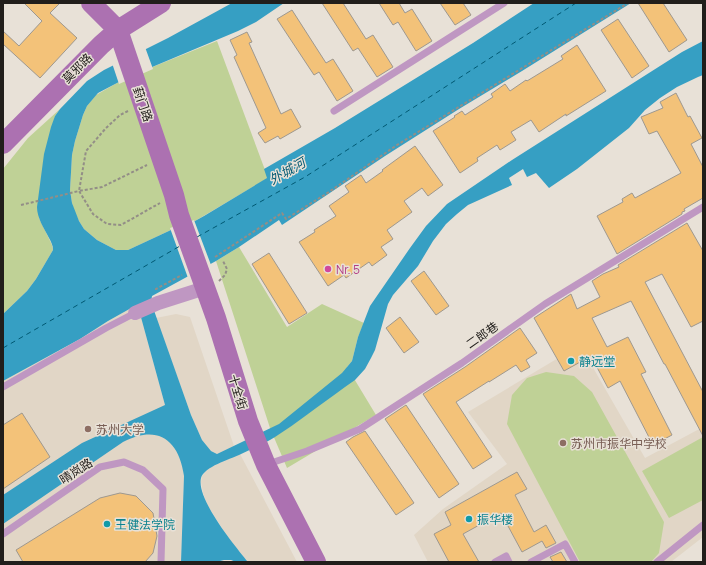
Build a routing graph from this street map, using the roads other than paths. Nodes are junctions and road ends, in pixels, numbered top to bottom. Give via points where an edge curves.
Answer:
1 (91, 3) edge
2 (161, 3) edge
3 (504, 3) edge
4 (118, 30) junction
5 (334, 111) dead end
6 (3, 144) edge
7 (703, 207) edge
8 (179, 215) joint
9 (204, 284) junction
10 (135, 313) joint
11 (3, 387) edge
12 (260, 449) junction
13 (703, 525) edge
14 (3, 534) edge
15 (161, 562) edge
16 (316, 562) edge
17 (494, 562) edge
18 (509, 562) edge
19 (530, 562) edge
20 (575, 562) edge
21 (657, 562) edge

1 - 4 main road, 葑门路
2 - 4 main road, 莫邪路
3 - 5 lane
4 - 6 main road, 莫邪路 via 91,53
4 - 8 main road, 葑门路
7 - 12 lane, 二郎巷 via 545,304 462,363 360,429 307,451
8 - 9 main road, 十全街
9 - 10 street
9 - 12 main road, 十全街 via 244,412
10 - 11 lane
12 - 16 main road, 十全街
13 - 21 lane
14 - 15 lane, 晴岚路 via 100,467 124,462 143,470 163,489
17 - 18 lane via 506,556
19 - 20 lane via 565,544

